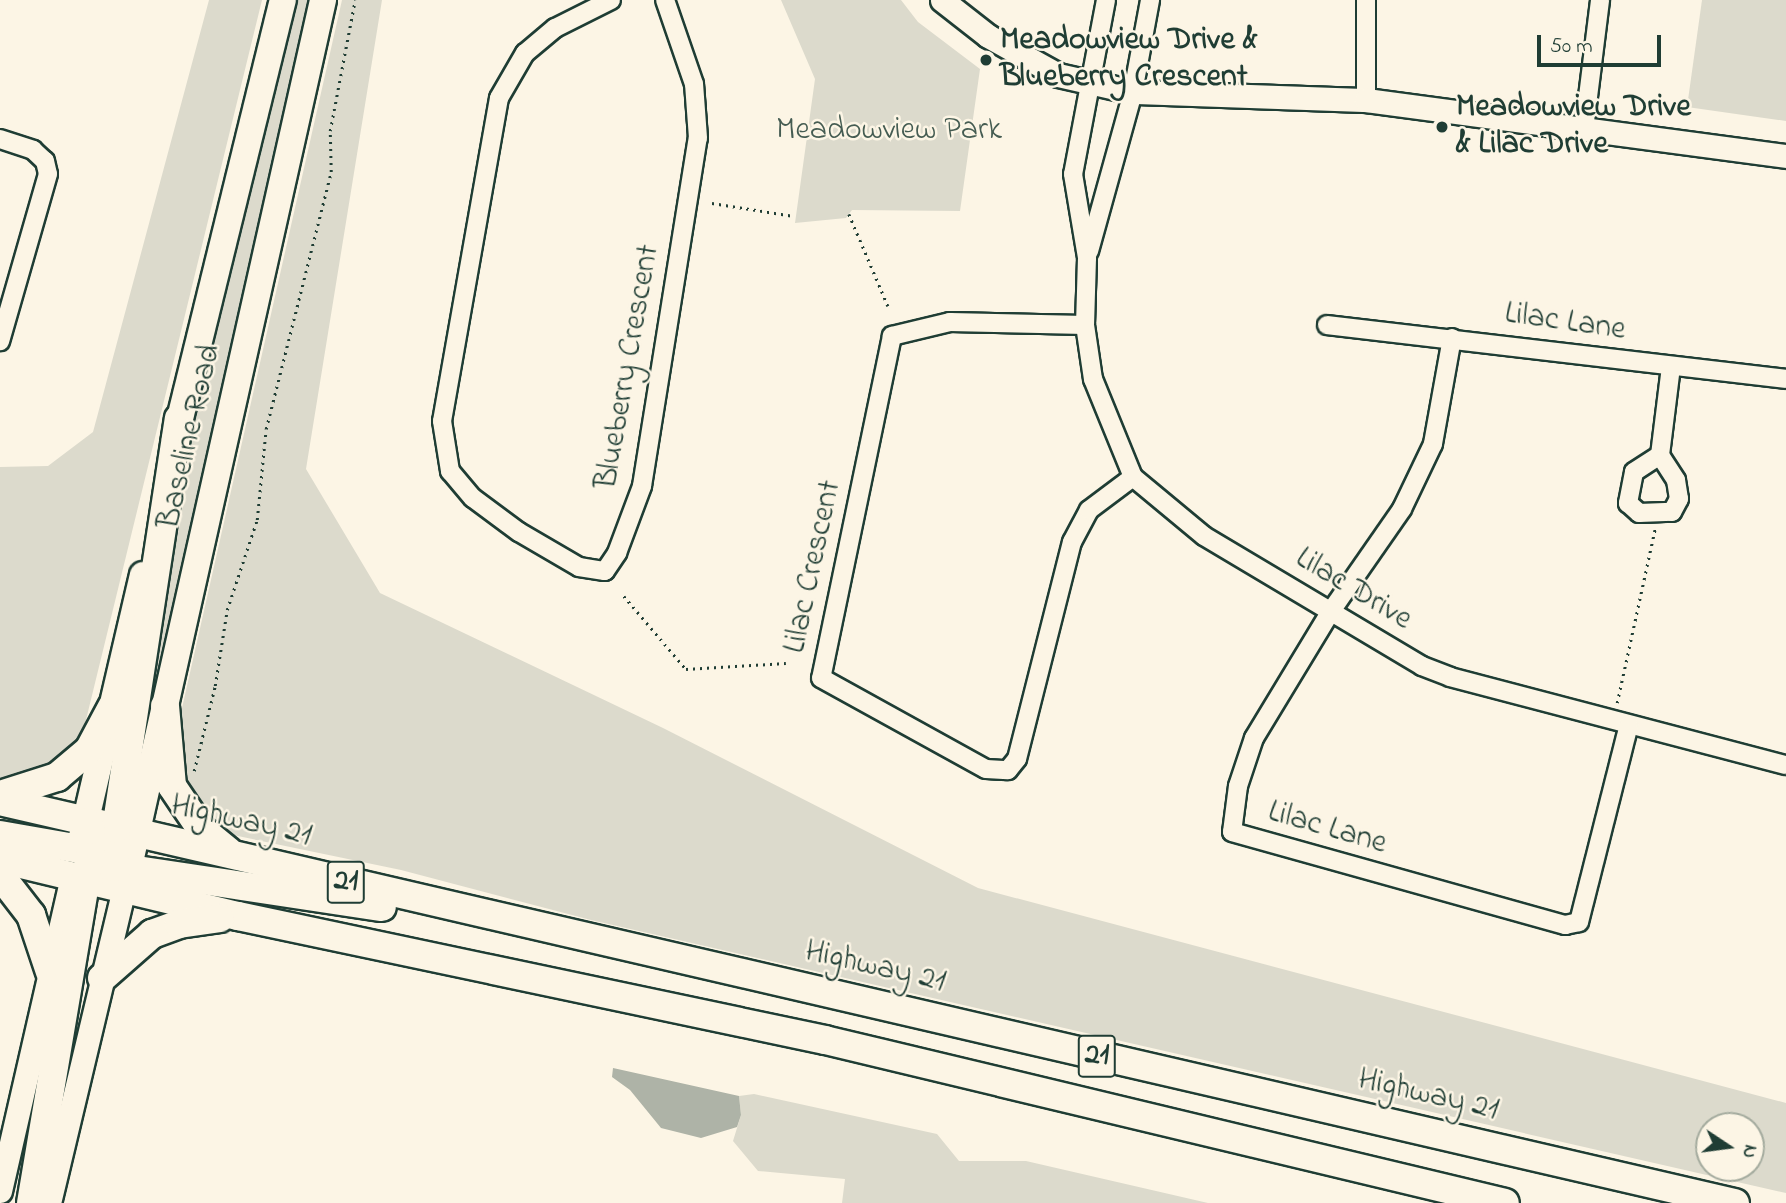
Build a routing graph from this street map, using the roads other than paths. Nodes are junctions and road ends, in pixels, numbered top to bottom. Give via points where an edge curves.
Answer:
1 (283, 0) edge
2 (323, 0) edge
3 (611, 0) edge
4 (665, 0) edge
5 (942, 0) edge
6 (1105, 0) edge
7 (1150, 0) edge
8 (1366, 0) edge
9 (1600, 0) edge
10 (1089, 83) junction
11 (1133, 92) junction
12 (1366, 100) junction
13 (1584, 129) junction
14 (0, 139) edge
15 (1786, 156) edge
16 (1087, 258) junction
17 (1327, 325) dead end
18 (1085, 326) junction
19 (1452, 338) junction
20 (0, 341) edge
21 (1671, 367) junction
22 (1786, 380) edge
23 (179, 419) junction
24 (1660, 455) dead end
25 (1133, 477) junction
26 (1331, 611) junction
27 (164, 706) junction
28 (113, 707) junction
29 (1629, 725) junction
30 (1786, 765) edge
31 (0, 795) edge
32 (0, 801) edge
33 (0, 835) edge
34 (233, 855) junction
35 (103, 856) junction
36 (0, 859) edge
37 (0, 875) edge
38 (459, 908) junction
39 (238, 916) junction
40 (50, 972) junction
41 (102, 978) junction
42 (0, 1191) edge
43 (31, 1203) edge
44 (49, 1203) edge
45 (1505, 1203) edge
46 (1735, 1203) edge

1 - 23 main road, Baseline Road
2 - 27 main road, Baseline Road
3 - 4 street, Blueberry Crescent via 555,29 525,53 499,98 442,421 450,471 473,498 579,567 605,571 617,553 642,486 698,138 694,84
5 - 10 street via 1016,54 1058,75
6 - 10 street, Lilac Drive
7 - 11 street, Lilac Drive
8 - 12 street
9 - 13 street
10 - 11 street
10 - 16 street, Lilac Drive via 1073,174
11 - 12 street
11 - 16 street, Lilac Drive
12 - 13 street
13 - 15 street
14 - 20 street via 33,150 45,161 48,174
16 - 18 street, Lilac Drive
17 - 19 street, Lilac Lane
18 - 25 street, Lilac Drive via 1093,379
18 - 25 street, Lilac Crescent via 950,322 892,335 821,678 986,769 1008,770 1017,759 1075,534 1090,510
19 - 21 street, Lilac Lane
19 - 26 street, Lilac Lane via 1433,444 1402,509
21 - 22 street, Lilac Lane
21 - 24 street
23 - 28 main road, Baseline Road
23 - 35 main road
25 - 26 street, Lilac Drive via 1204,536
26 - 29 street, Lilac Drive via 1422,666 1450,677
26 - 29 street, Lilac Lane via 1254,738 1238,786 1231,832 1565,925 1579,922
27 - 34 main road via 172,786 201,829
27 - 35 main road, Baseline Road
28 - 31 main road via 89,750 57,776
28 - 35 main road, Baseline Road
29 - 30 street, Lilac Drive
32 - 35 main road, Highway 21 / 21
33 - 35 main road
34 - 35 main road, Highway 21 / 21
34 - 38 main road, Highway 21 / 21
35 - 36 main road, Highway 21 / 21
35 - 38 main road via 428,914
35 - 39 main road, Highway 21 / 21
35 - 40 street
35 - 41 street
35 - 43 main road
37 - 40 main road via 29,911
38 - 46 main road, Highway 21 / 21
39 - 41 main road via 179,924 152,934
39 - 45 main road, Highway 21 / 21 via 825,1040
40 - 42 street
41 - 44 street

